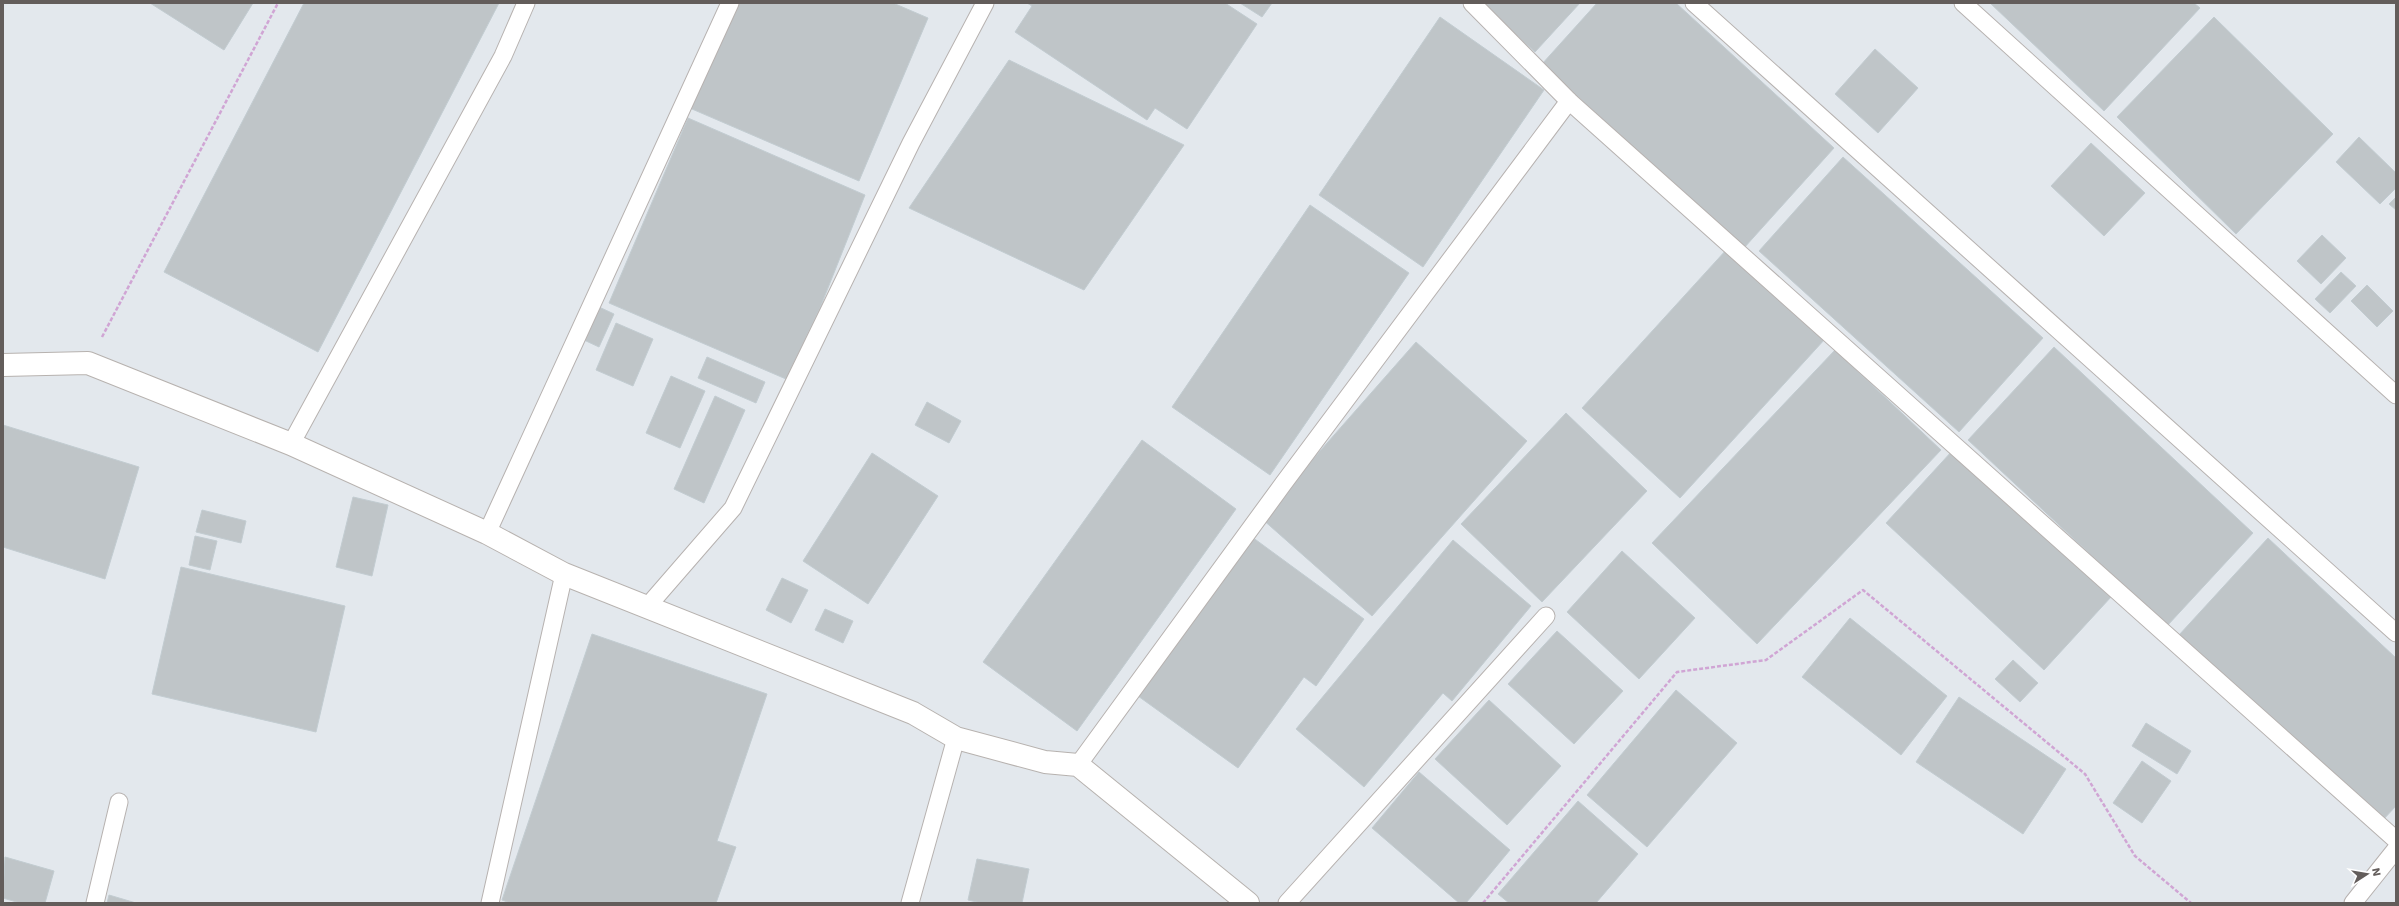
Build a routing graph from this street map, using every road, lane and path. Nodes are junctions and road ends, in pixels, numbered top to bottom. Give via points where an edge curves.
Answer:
1 (278, 3) edge
2 (526, 3) edge
3 (730, 3) edge
4 (985, 3) edge
5 (1472, 3) edge
6 (1694, 3) edge
7 (1963, 3) edge
8 (1569, 101) junction
9 (88, 363) junction
10 (3, 365) edge
11 (2396, 395) edge
12 (291, 444) junction
13 (488, 533) junction
14 (564, 574) junction
15 (647, 607) junction
16 (1546, 616) dead end
17 (2396, 633) edge
18 (956, 738) junction
19 (1078, 765) junction
20 (119, 802) dead end
21 (2396, 840) edge
22 (2396, 849) edge
23 (94, 903) edge
24 (490, 903) edge
25 (910, 903) edge
26 (1248, 903) edge
27 (1287, 903) edge
28 (1484, 903) edge
29 (2191, 903) edge
30 (2353, 903) edge

1 - 9 path
2 - 12 lane via 503,56
3 - 13 lane
4 - 15 lane via 911,143 734,508
5 - 8 lane
6 - 17 lane
7 - 11 lane
8 - 19 lane via 1283,484
8 - 21 lane
9 - 10 street
9 - 12 street
12 - 13 street
13 - 14 street
14 - 15 street
14 - 24 lane
15 - 18 street via 913,713
16 - 27 lane
18 - 19 street via 1045,762
18 - 25 lane
19 - 26 street
20 - 23 lane
22 - 30 lane
28 - 29 path via 1677,672 1766,660 1863,590 2085,774 2135,856

